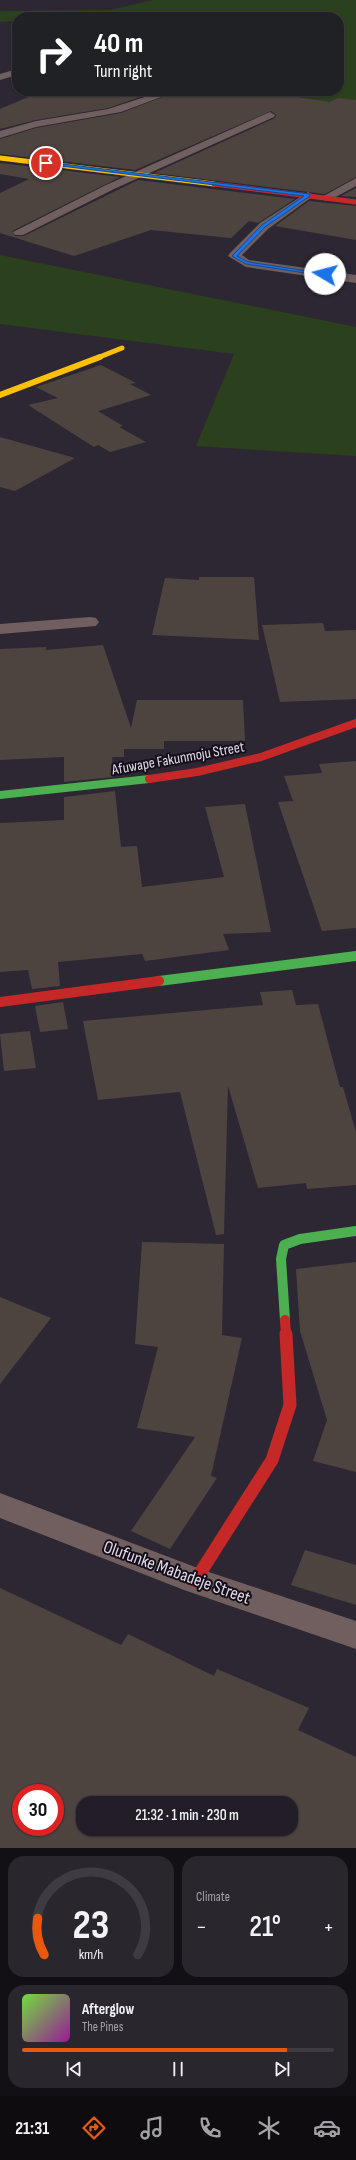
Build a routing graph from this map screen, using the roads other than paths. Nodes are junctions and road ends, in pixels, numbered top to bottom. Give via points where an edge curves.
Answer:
1 (12, 73) edge
2 (0, 77) edge
3 (159, 96) edge
4 (270, 115) dead end
5 (0, 135) edge
6 (0, 158) edge
7 (139, 175) junction
8 (356, 181) edge
9 (308, 195) junction
10 (326, 198) junction
11 (356, 202) edge
12 (19, 232) dead end
13 (356, 278) edge
14 (122, 348) dead end
15 (0, 395) edge
16 (90, 622) dead end
17 (0, 629) edge
18 (356, 723) edge
19 (0, 795) edge
20 (356, 956) edge
21 (0, 1002) edge
22 (356, 1231) edge
23 (0, 1505) edge
24 (195, 1580) junction
25 (356, 1635) edge

1 - 2 street
3 - 5 street via 124,109 36,123
4 - 7 street
6 - 7 street
7 - 9 street
7 - 12 street
8 - 10 street
9 - 10 street
9 - 13 street via 264,226 234,256 246,263
10 - 11 street
14 - 15 street
16 - 17 street
18 - 19 street, Afuwape Fakunmoju Street via 262,756 197,771 95,787
20 - 21 street
22 - 24 street via 300,1239 284,1245 281,1259 290,1405 272,1460
23 - 24 street, Olufunke Mabadeje Street
24 - 25 street, Olufunke Mabadeje Street

